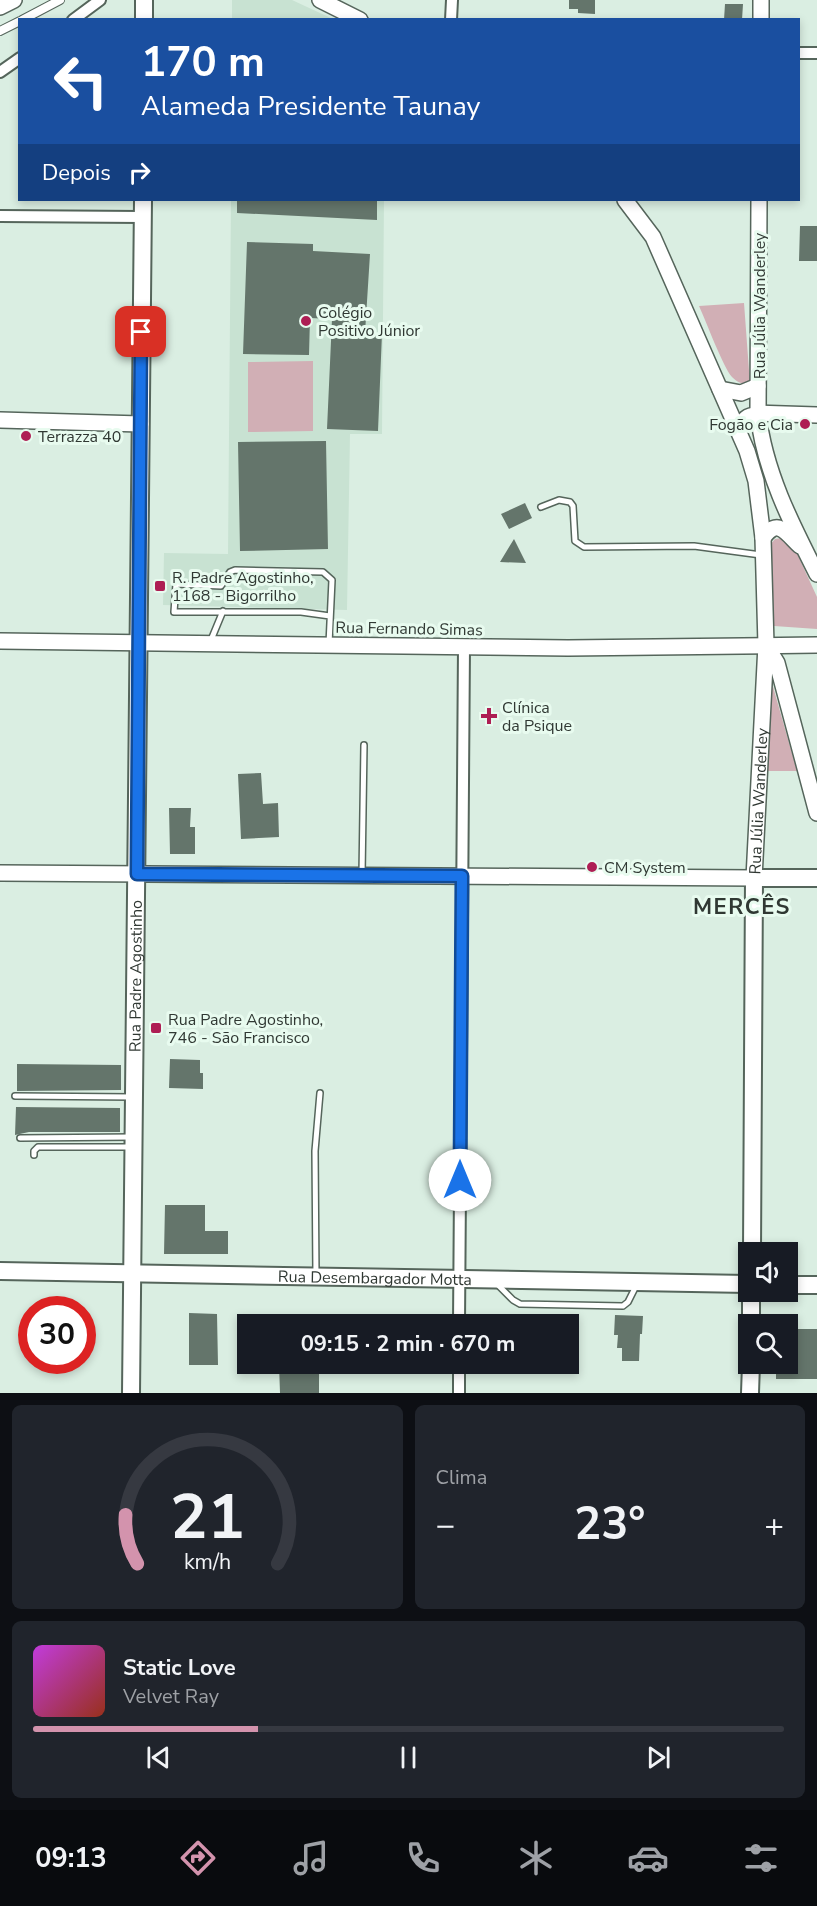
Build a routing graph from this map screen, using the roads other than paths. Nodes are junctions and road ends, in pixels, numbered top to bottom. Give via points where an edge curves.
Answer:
1 (14, 0) edge
2 (60, 0) edge
3 (100, 0) edge
4 (144, 0) edge
5 (320, 0) edge
6 (452, 0) edge
7 (761, 0) edge
8 (0, 7) edge
9 (25, 18) edge
10 (76, 18) edge
11 (144, 18) edge
12 (356, 18) edge
13 (452, 18) edge
14 (761, 18) edge
15 (18, 22) edge
16 (0, 31) edge
17 (800, 53) edge
18 (817, 53) edge
19 (18, 59) edge
20 (0, 72) edge
21 (143, 201) edge
22 (625, 201) edge
23 (759, 201) edge
24 (0, 216) edge
25 (142, 217) junction
26 (758, 386) junction
27 (720, 389) junction
28 (758, 413) junction
29 (817, 415) edge
30 (0, 420) edge
31 (141, 424) junction
32 (738, 428) junction
33 (541, 507) dead end
34 (763, 538) junction
35 (805, 550) junction
36 (763, 556) junction
37 (817, 574) edge
38 (223, 611) junction
39 (330, 616) junction
40 (817, 636) edge
41 (0, 641) edge
42 (139, 642) junction
43 (210, 644) junction
44 (329, 645) junction
45 (766, 645) junction
46 (810, 645) edge
47 (464, 647) junction
48 (364, 745) dead end
49 (817, 813) edge
50 (0, 873) edge
51 (137, 874) junction
52 (362, 875) junction
53 (462, 876) junction
54 (754, 878) junction
55 (817, 878) edge
56 (320, 1094) dead end
57 (15, 1096) dead end
58 (134, 1097) junction
59 (20, 1138) dead end
60 (134, 1142) junction
61 (34, 1155) dead end
62 (752, 1242) edge
63 (0, 1271) edge
64 (132, 1274) junction
65 (316, 1276) junction
66 (459, 1279) junction
67 (493, 1280) junction
68 (637, 1282) junction
69 (738, 1284) edge
70 (798, 1285) edge
71 (817, 1285) edge
72 (459, 1314) edge
73 (459, 1374) edge
74 (751, 1374) edge
75 (131, 1393) edge
76 (459, 1393) edge
77 (750, 1393) edge

1 - 8 main road
2 - 9 street
3 - 10 street
4 - 11 main road
5 - 12 main road
6 - 13 street
7 - 14 main road
15 - 16 street
17 - 18 street
19 - 20 street
21 - 25 main road, Rua Padre Agostinho
22 - 27 main road, Rua Júlia Wanderley via 653,237
23 - 26 main road, Rua Júlia Wanderley
24 - 25 street
25 - 31 main road, Rua Padre Agostinho
26 - 27 main road via 741,393
26 - 28 main road, Rua Júlia Wanderley
27 - 32 main road, Rua Júlia Wanderley
28 - 29 main road
28 - 32 street via 748,414
28 - 35 main road, Rua Júlia Wanderley via 768,462
30 - 31 main road
31 - 42 main road, Rua Padre Agostinho
32 - 34 main road, Rua Júlia Wanderley via 753,467
33 - 36 lane via 559,500 570,501 575,541 584,547 694,546
34 - 35 main road via 769,529 780,528
34 - 36 main road, Rua Júlia Wanderley
35 - 37 main road, Rua Júlia Wanderley
36 - 45 main road, Rua Júlia Wanderley
38 - 39 lane
38 - 39 lane via 174,612 176,584 221,586 230,572 236,570 323,572 332,580
38 - 43 lane
39 - 44 lane
40 - 46 main road
41 - 42 main road, Rua Fernando Simas
42 - 43 main road, Rua Fernando Simas
42 - 51 main road, Rua Padre Agostinho
43 - 44 main road, Rua Fernando Simas
44 - 47 main road, Rua Fernando Simas
45 - 46 main road, Rua Fernando Simas
45 - 47 main road, Rua Fernando Simas
45 - 49 main road via 777,663
45 - 54 main road, Rua Júlia Wanderley
47 - 53 street
48 - 52 lane
50 - 51 main road
51 - 52 main road
51 - 58 main road, Rua Padre Agostinho
52 - 53 main road
53 - 54 main road
53 - 66 street
54 - 55 main road
54 - 62 main road, Rua Júlia Wanderley
56 - 65 lane via 315,1151
57 - 58 lane
58 - 60 main road, Rua Padre Agostinho
59 - 60 lane
60 - 61 lane via 38,1147
60 - 64 main road, Rua Padre Agostinho
63 - 64 main road, Rua Desembargador Motta
64 - 65 main road, Rua Desembargador Motta
64 - 75 main road, Rua Padre Agostinho
65 - 66 main road, Rua Desembargador Motta
66 - 67 main road, Rua Desembargador Motta
66 - 72 street
67 - 68 main road, Rua Desembargador Motta
67 - 68 lane via 519,1304 626,1304
68 - 69 main road, Rua Desembargador Motta
70 - 71 main road
73 - 76 street
74 - 77 main road

